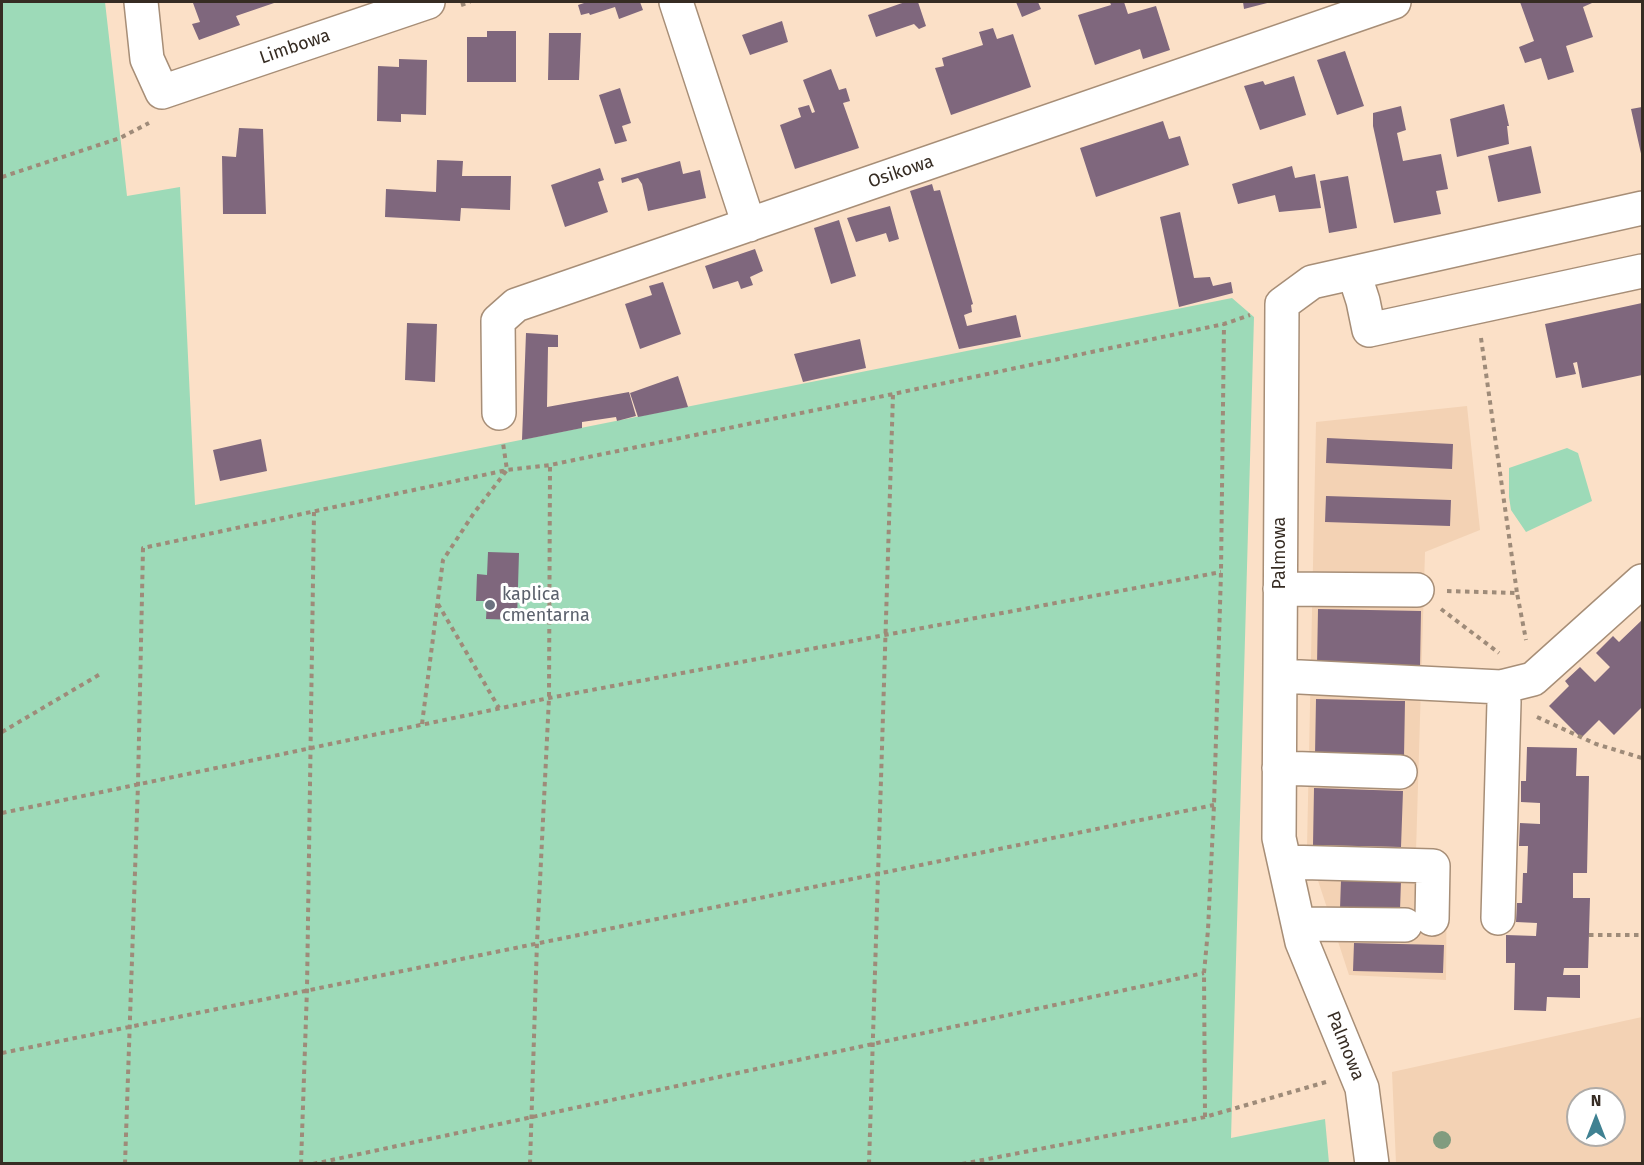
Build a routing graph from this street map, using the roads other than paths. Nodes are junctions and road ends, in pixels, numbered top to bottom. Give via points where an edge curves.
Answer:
1 (141, 2) edge
2 (428, 2) edge
3 (676, 2) edge
4 (1394, 2) edge
5 (1642, 208) edge
6 (749, 225) junction
7 (1642, 271) edge
8 (1354, 273) junction
9 (499, 413) road end
10 (1642, 581) edge
11 (1280, 589) junction
12 (1417, 590) road end
13 (1280, 676) junction
14 (1502, 695) junction
15 (1279, 768) junction
16 (1400, 772) dead end
17 (1284, 862) junction
18 (1498, 918) dead end
19 (1298, 924) junction
20 (1372, 1164) edge

1 - 2 street, Limbowa via 147,59 162,92
3 - 6 street
4 - 6 street, Osikowa
5 - 8 street, Palmowa
6 - 9 street, Osikowa via 516,305 498,321
7 - 8 street via 1369,330
8 - 11 street, Palmowa via 1312,282 1282,304
10 - 14 street via 1533,679
11 - 12 street
11 - 13 street, Palmowa
13 - 14 street
13 - 15 street, Palmowa
14 - 18 street
15 - 16 street
15 - 17 street, Palmowa via 1279,838
17 - 19 street, Palmowa
17 - 19 street via 1433,866 1418,922
19 - 20 street, Palmowa via 1362,1088

